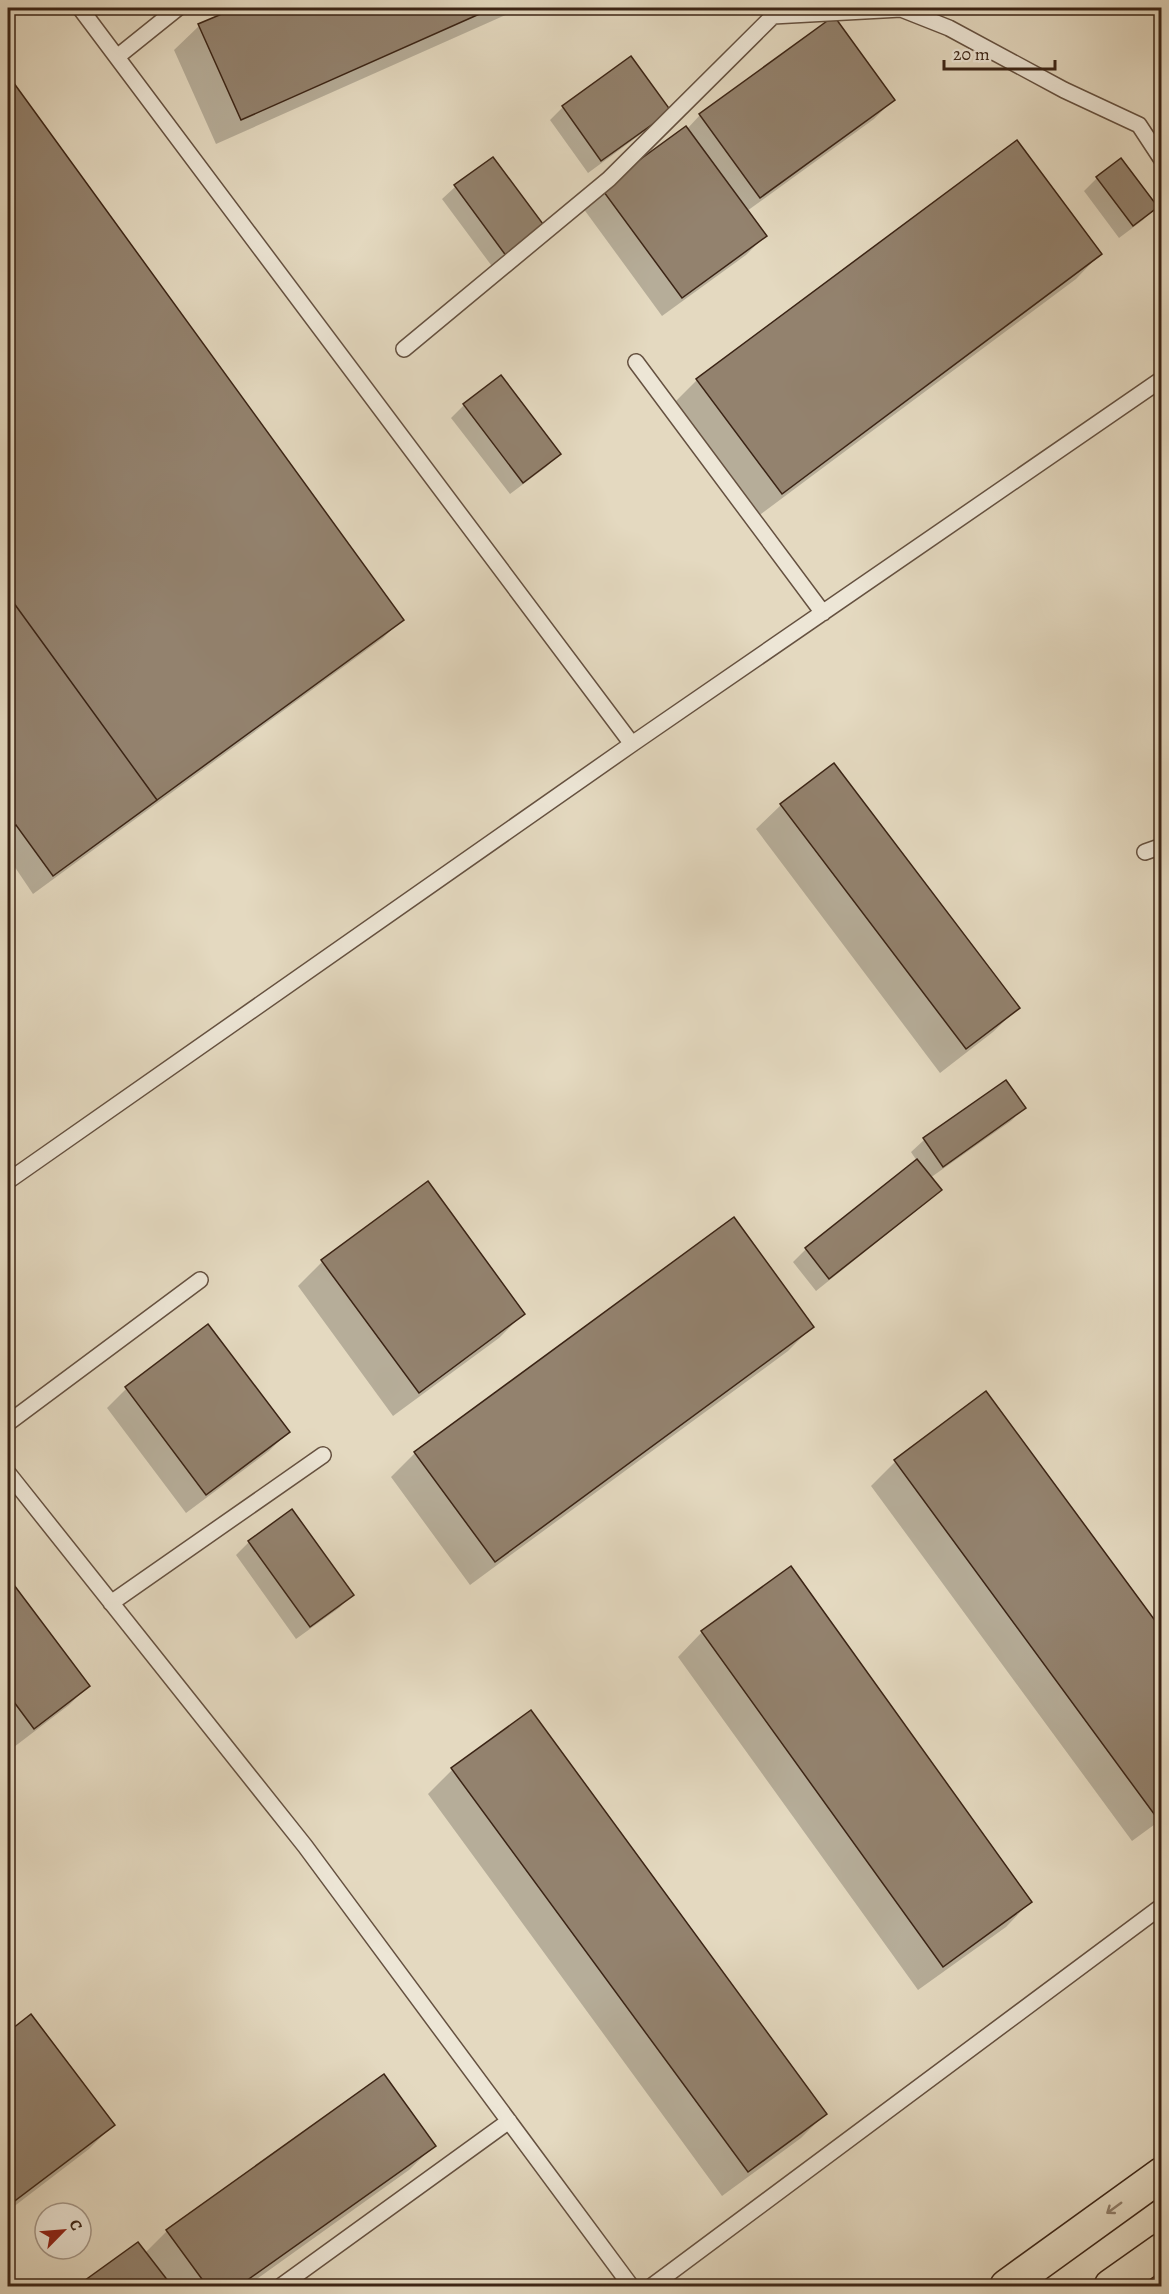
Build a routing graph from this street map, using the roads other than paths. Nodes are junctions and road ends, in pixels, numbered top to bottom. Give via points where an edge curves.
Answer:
1 (80, 8) edge
2 (178, 8) edge
3 (900, 8) edge
4 (117, 57) junction
5 (1161, 160) edge
6 (404, 349) dead end
7 (636, 362) dead end
8 (1161, 379) edge
9 (823, 613) junction
10 (632, 744) junction
11 (1161, 846) edge
12 (1145, 852) dead end
13 (8, 1181) edge
14 (200, 1280) dead end
15 (8, 1424) edge
16 (323, 1455) dead end
17 (8, 1473) edge
18 (111, 1603) junction
19 (1161, 1906) edge
20 (509, 2121) junction
21 (1161, 2174) edge
22 (1161, 2250) edge
23 (281, 2286) edge
24 (631, 2286) edge
25 (652, 2286) edge
26 (1006, 2286) edge
27 (1111, 2286) edge

1 - 4 lane
2 - 4 lane
3 - 5 lane via 949,28 1139,125
3 - 6 lane via 773,16 609,179
4 - 10 lane
7 - 9 lane
8 - 9 lane
9 - 10 lane
10 - 13 lane
11 - 12 lane
14 - 15 lane
16 - 18 lane
17 - 18 lane
18 - 20 lane via 305,1846
19 - 25 lane
20 - 23 lane
20 - 24 lane
21 -> 26 main road
22 - 27 main road

